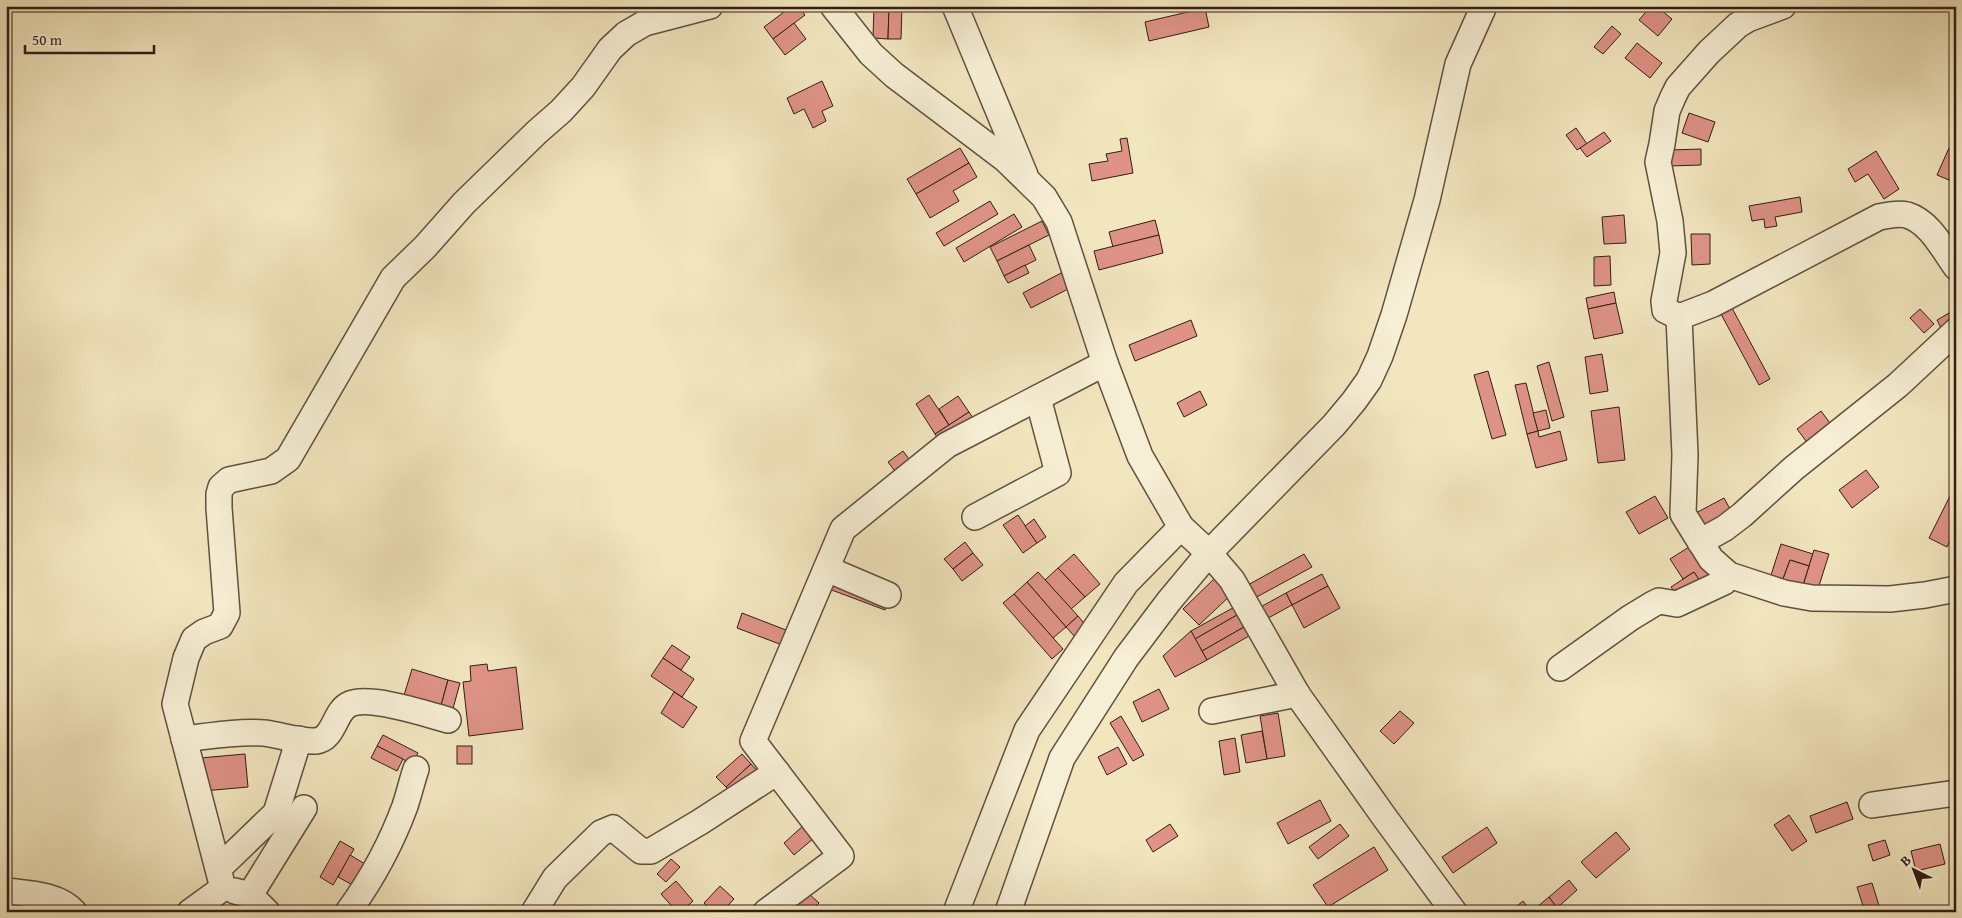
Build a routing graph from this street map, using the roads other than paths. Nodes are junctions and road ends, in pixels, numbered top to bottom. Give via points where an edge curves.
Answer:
1 (710, 6) edge
2 (833, 6) edge
3 (955, 6) edge
4 (1484, 6) edge
5 (1783, 6) edge
6 (1027, 179) junction
7 (1956, 268) edge
8 (1679, 317) junction
9 (1956, 331) edge
10 (1105, 363) junction
11 (1038, 398) junction
12 (975, 517) dead end
13 (1195, 540) junction
14 (1700, 542) junction
15 (826, 569) junction
16 (1729, 575) junction
17 (1956, 588) edge
18 (888, 596) dead end
19 (1560, 668) dead end
20 (1297, 694) junction
21 (1212, 711) dead end
22 (448, 720) dead end
23 (184, 739) junction
24 (299, 739) junction
25 (416, 769) dead end
26 (777, 772) junction
27 (1956, 793) edge
28 (1872, 805) dead end
29 (304, 808) dead end
30 (221, 878) junction
31 (6, 891) edge
32 (259, 903) edge
33 (74, 912) edge
34 (190, 912) edge
35 (348, 912) edge
36 (534, 912) edge
37 (766, 912) edge
38 (956, 912) edge
39 (1008, 912) edge
40 (1454, 912) edge

1 - 23 street via 645,23 615,44 561,111 464,202 393,278 288,459 271,471 233,477 221,487 219,508 227,613 220,626 194,639 186,658 175,704
2 - 6 street via 871,54 894,75
3 - 6 street
4 - 13 street via 1458,64 1427,200 1394,315 1369,380 1334,425
5 - 8 street via 1748,19 1727,35 1678,87 1667,111 1658,162 1673,253 1664,307 1668,313
6 - 10 street via 1044,197 1059,222
7 - 8 street via 1934,236 1918,221 1906,215 1879,217 1722,299
8 - 14 street via 1685,455 1683,514
9 - 14 street via 1898,385 1794,468 1742,515
10 - 11 street
10 - 13 street via 1140,456
11 - 12 street via 1058,473
11 - 15 street via 947,445 843,529
13 - 20 street via 1232,580
13 - 38 street via 1126,584 1027,730
13 - 39 street via 1169,601 1126,658 1062,758
14 - 16 street via 1711,559
15 - 18 street
15 - 26 street via 753,741
16 - 17 street via 1784,593 1812,598 1890,599
16 - 19 street via 1724,582 1677,604 1659,601 1653,604
20 - 21 street
20 - 40 street
22 - 24 street via 393,705 360,702 344,708 326,736 316,740
23 - 24 street via 241,733
23 - 30 street
24 - 30 street via 276,813
25 - 35 street via 390,841 366,887
26 - 36 street via 651,851 641,851 613,828 601,833 555,878
26 - 37 street via 841,856
27 - 28 street
29 - 32 street
30 - 32 street
30 - 34 street
31 - 33 street via 48,896

